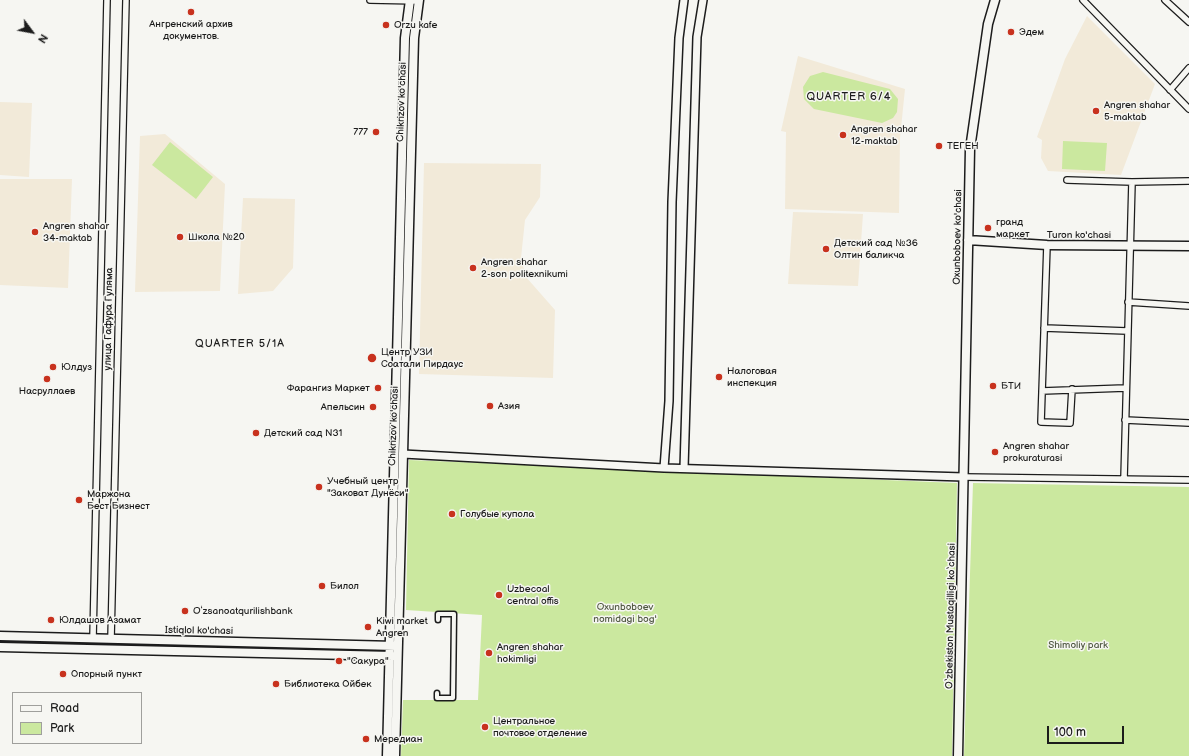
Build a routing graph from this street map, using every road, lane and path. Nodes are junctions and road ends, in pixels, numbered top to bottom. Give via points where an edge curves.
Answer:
1 (107, 0) edge
2 (126, 0) edge
3 (370, 0) edge
4 (410, 0) edge
5 (684, 0) edge
6 (703, 0) edge
7 (995, 0) edge
8 (1083, 0) edge
9 (1165, 0) edge
10 (419, 1) edge
11 (1189, 22) edge
12 (1189, 68) edge
13 (1170, 90) junction
14 (1189, 109) edge
15 (1067, 180) dead end
16 (1132, 182) junction
17 (1189, 182) edge
18 (968, 240) junction
19 (1047, 245) junction
20 (1130, 245) junction
21 (1189, 246) edge
22 (1128, 302) junction
23 (1189, 306) edge
24 (1044, 328) junction
25 (1127, 332) junction
26 (1125, 388) junction
27 (1072, 390) junction
28 (1042, 391) junction
29 (1125, 420) junction
30 (1189, 423) edge
31 (403, 454) junction
32 (664, 468) junction
33 (684, 468) junction
34 (964, 477) junction
35 (1124, 479) junction
36 (1189, 480) edge
37 (395, 619) junction
38 (438, 620) dead end
39 (0, 636) edge
40 (61, 638) junction
41 (93, 638) junction
42 (111, 638) junction
43 (394, 646) junction
44 (0, 648) edge
45 (60, 649) junction
46 (394, 656) junction
47 (437, 693) dead end
48 (387, 756) edge
49 (395, 756) edge
50 (958, 756) edge

1 - 41 street
2 - 42 street, улица Гафура Гуляма
3 - 4 street
4 - 10 street
4 - 37 main road, Chikrizov ko'chasi via 405,38
5 - 32 street via 679,38 672,202 669,401
6 - 33 street via 697,37
7 - 18 main road, Oxunboboev ko'chasi via 988,24 970,149
8 - 13 street
9 - 11 street
10 - 31 main road, Chikrizov ko'chasi via 414,38
12 - 13 street
13 - 14 street
15 - 16 street
16 - 17 street
16 - 20 street
18 - 19 main road, Turon ko'chasi
18 - 34 main road, Oxunboboev ko'chasi
19 - 20 main road, Turon ko'chasi
19 - 24 street
20 - 21 main road, Turon ko'chasi
20 - 22 street
22 - 23 street
22 - 25 street
24 - 25 street
24 - 28 street
25 - 26 street
26 - 27 street
26 - 29 street
27 - 28 street
27 - 28 street via 1070,423 1041,422
29 - 30 street
29 - 35 street
31 - 32 street
31 - 37 main road, Chikrizov ko'chasi
32 - 33 street
33 - 34 street
34 - 35 street
34 - 50 main road, O‘zbekiston Mustaqilligi ko‘chasi
35 - 36 street
37 - 43 main road, Chikrizov ko'chasi
38 - 47 street via 438,614 454,614 452,698 437,698
39 - 40 main road, Istiqlol ko'chasi
40 - 41 main road, Istiqlol ko'chasi
40 - 45 main road
41 - 42 main road, Istiqlol ko'chasi
42 - 43 main road, Istiqlol ko'chasi
43 - 46 main road, Chikrizov ko'chasi
44 - 45 main road, Istiqlol ko'chasi
45 - 46 main road, Istiqlol ko'chasi
46 - 48 main road, Chikrizov ko'chasi
46 - 49 main road, Chikrizov ko'chasi

